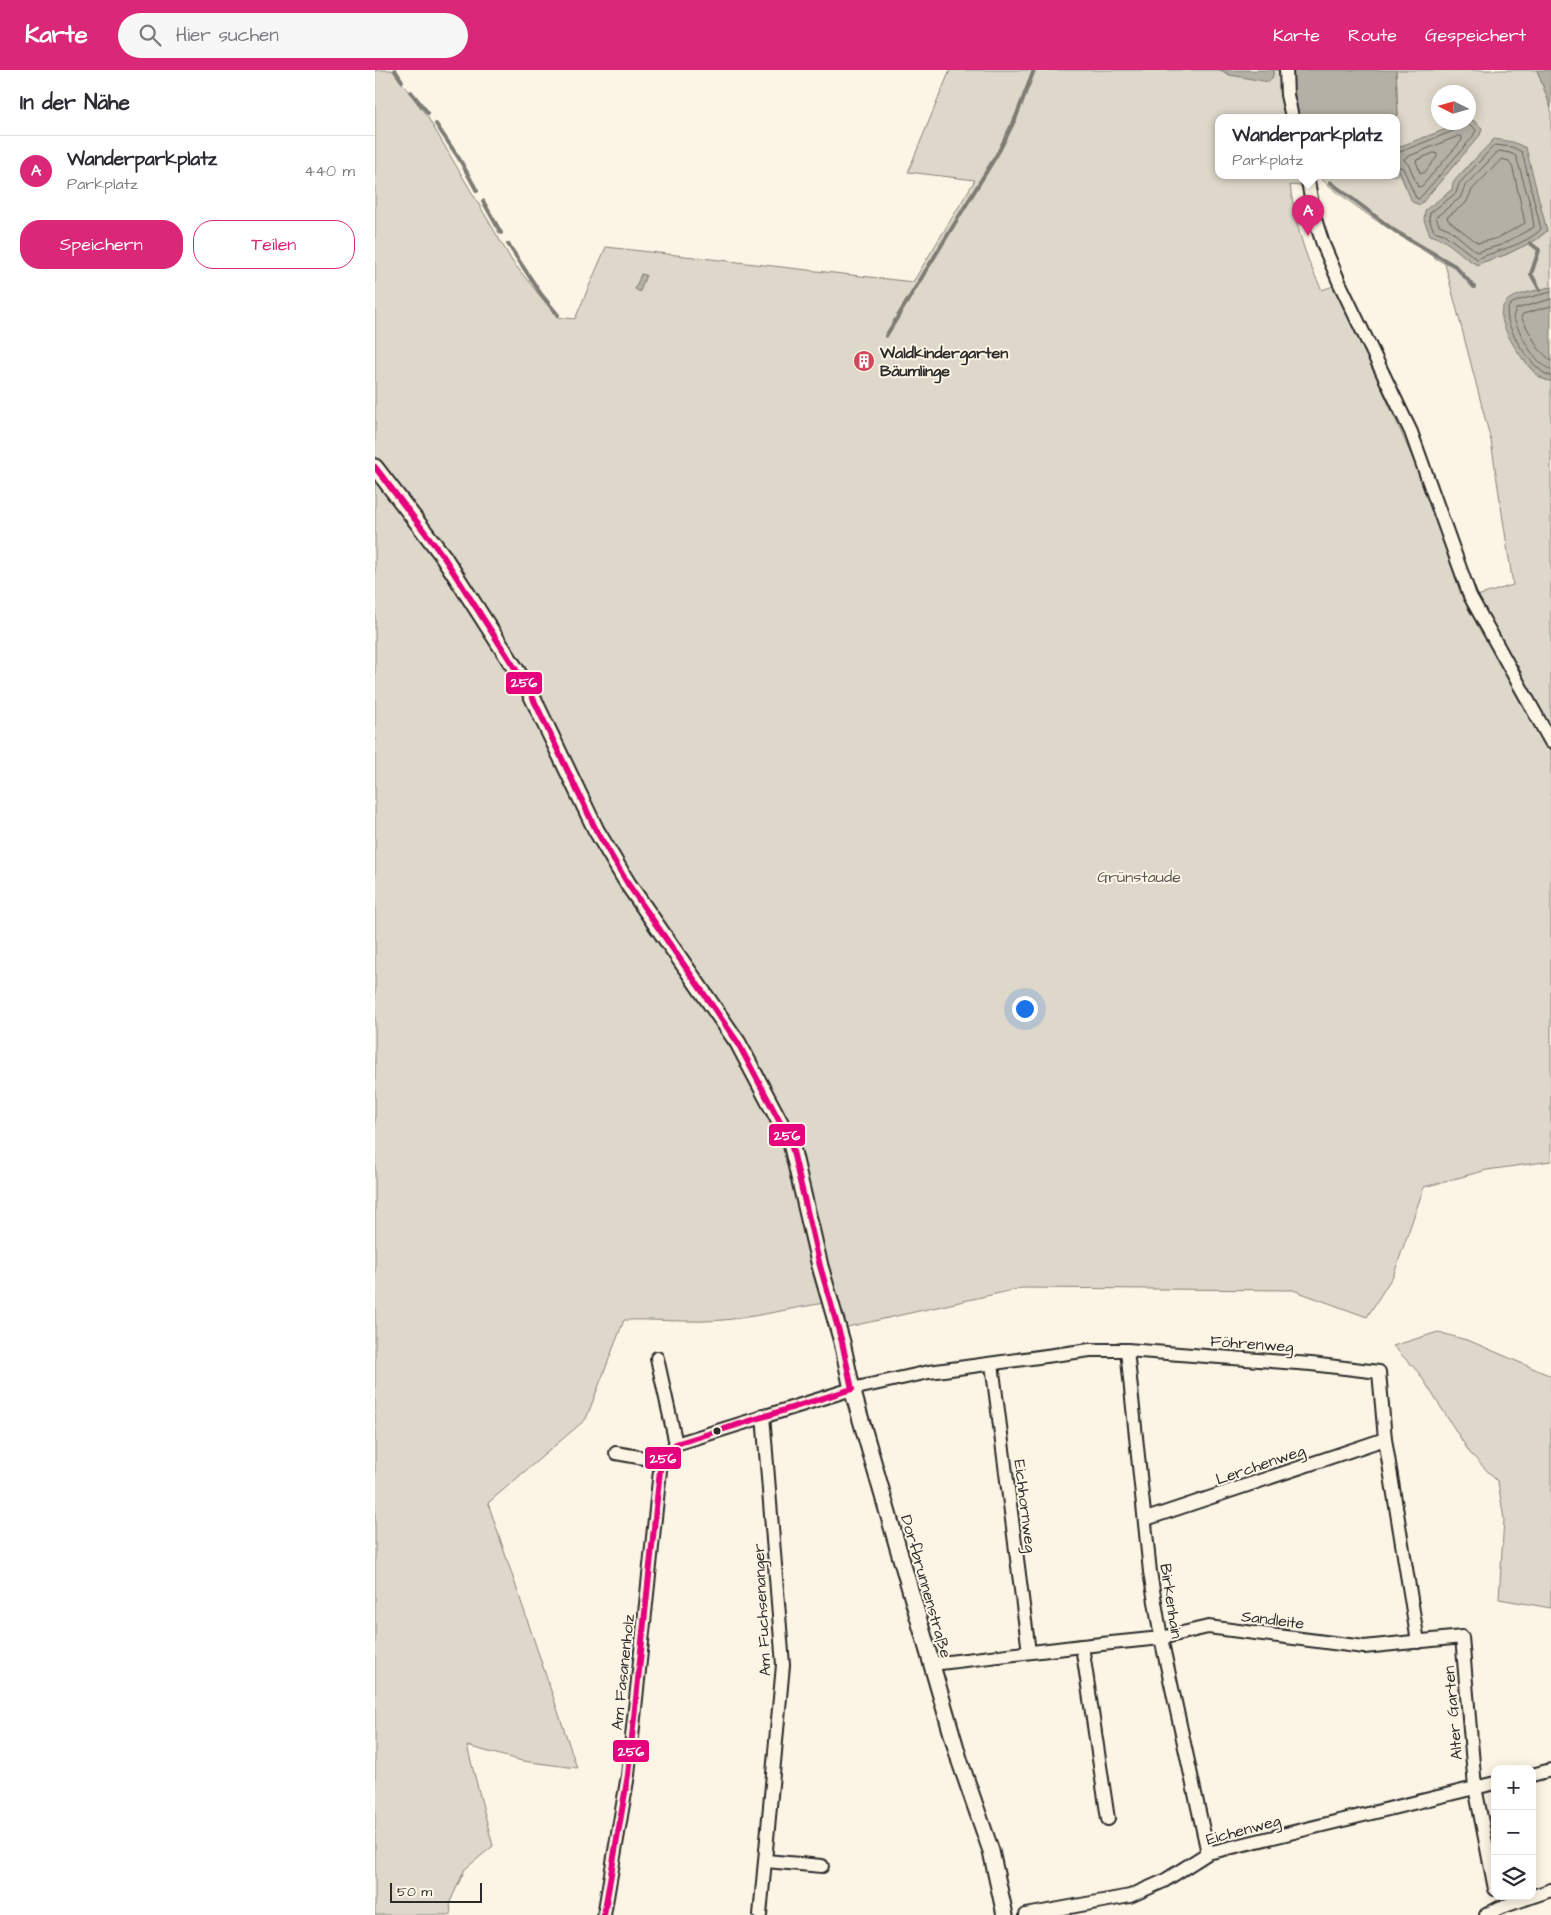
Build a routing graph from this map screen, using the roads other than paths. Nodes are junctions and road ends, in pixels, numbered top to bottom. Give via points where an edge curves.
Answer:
1 (1286, 70) edge
2 (1291, 114) edge
3 (1308, 179) edge
4 (375, 467) edge
5 (1551, 742) edge
6 (1127, 1350) junction
7 (657, 1358) dead end
8 (992, 1364) junction
9 (852, 1389) junction
10 (763, 1416) junction
11 (1385, 1439) junction
12 (676, 1444) junction
13 (616, 1454) dead end
14 (661, 1461) junction
15 (1146, 1519) junction
16 (1462, 1637) joint
17 (1161, 1638) junction
18 (1417, 1642) junction
19 (1082, 1646) junction
20 (1029, 1652) junction
21 (932, 1664) junction
22 (1551, 1770) edge
23 (1536, 1773) edge
24 (1491, 1784) edge
25 (1475, 1787) junction
26 (1108, 1819) dead end
27 (1208, 1853) junction
28 (766, 1862) junction
29 (822, 1866) dead end
30 (1491, 1869) edge
31 (1551, 1890) edge
32 (1497, 1902) edge
33 (604, 1915) edge
34 (760, 1915) edge
35 (1005, 1915) edge
36 (1026, 1915) edge
37 (1486, 1915) edge

1 - 2 street
3 - 5 street via 1323,244 1411,432 1471,596
4 - 9 street, Dorfbrunnenstraße via 443,556 529,690 596,830 628,884 738,1042 791,1143
6 - 8 street, Föhrenweg via 1090,1350
6 - 11 street, Föhrenweg via 1379,1372
6 - 15 street, Birkenhain
7 - 12 street
8 - 9 street, Föhrenweg via 929,1372
8 - 20 street, Eichhornweg
9 - 10 street
9 - 21 street, Dorfbrunnenstraße
10 - 12 street
10 - 28 street, Am Fuchsenanger via 783,1664
11 - 15 street, Lerchenweg
11 - 18 street, Föhrenweg
12 - 14 street
13 - 14 street
14 - 33 street, Am Fasanenholz via 628,1775
15 - 17 street, Birkenhain via 1150,1572
16 - 18 street, Sandleite
16 - 25 street, Alter Garten
17 - 18 street, Sandleite via 1208,1627 1364,1646
17 - 19 street, Sandleite
17 - 27 street, Birkenhain
19 - 20 street, Sandleite
19 - 26 street
20 - 21 street, Sandleite
21 - 35 street, Dorfbrunnenstraße via 960,1762 991,1851
22 - 23 street
24 - 25 street
25 - 27 street, Eichenweg
25 - 30 street, Alter Garten
27 - 36 street, Eichenweg via 1164,1881 1130,1896
28 - 29 street
28 - 34 street, Am Fuchsenanger
31 - 32 street
32 - 37 street

